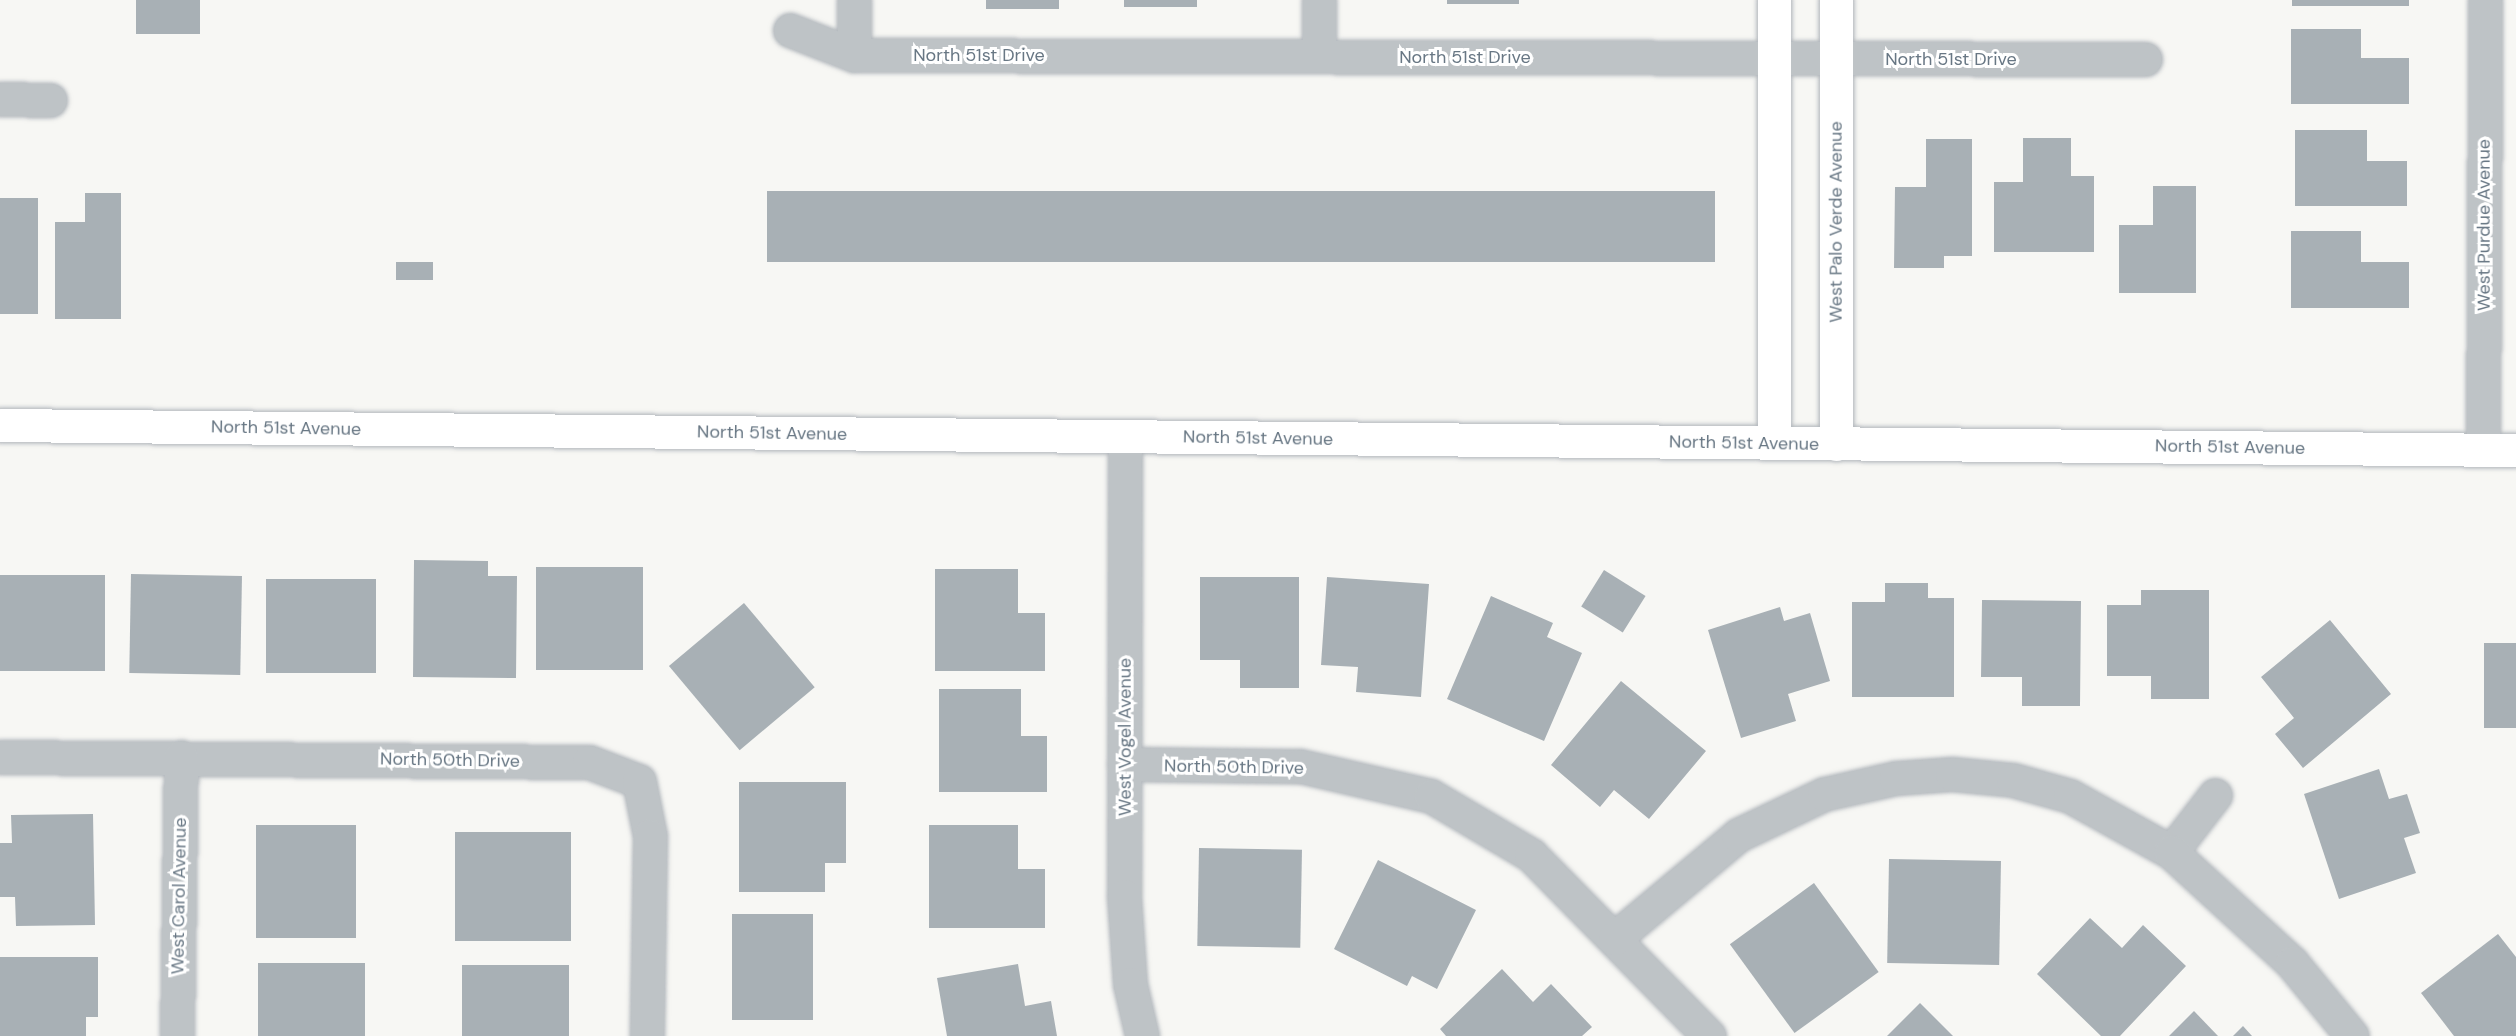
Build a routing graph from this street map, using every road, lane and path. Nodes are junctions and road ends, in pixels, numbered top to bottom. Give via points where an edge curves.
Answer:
1 (854, 0) edge
2 (1319, 0) edge
3 (1774, 0) edge
4 (1836, 0) edge
5 (2485, 0) edge
6 (790, 30) dead end
7 (854, 55) junction
8 (1319, 56) junction
9 (1774, 58) junction
10 (1836, 58) junction
11 (2145, 59) dead end
12 (0, 99) edge
13 (50, 100) dead end
14 (0, 425) edge
15 (1125, 436) junction
16 (1774, 443) junction
17 (1836, 444) junction
18 (2483, 450) junction
19 (2516, 450) edge
20 (0, 757) edge
21 (181, 757) junction
22 (1124, 764) junction
23 (2215, 795) dead end
24 (2171, 852) junction
25 (1615, 938) junction
26 (177, 1036) edge
27 (647, 1036) edge
28 (1142, 1036) edge
29 (1709, 1036) edge
30 (2352, 1036) edge

1 - 7 street
2 - 8 street
3 - 9 main road
4 - 10 main road, West Palo Verde Avenue
5 - 18 street, West Purdue Avenue
6 - 7 street, North 51st Drive
7 - 8 street, North 51st Drive
8 - 9 street, North 51st Drive
9 - 10 street, North 51st Drive
9 - 16 main road
10 - 11 street, North 51st Drive
10 - 17 main road, West Palo Verde Avenue
12 - 13 street
14 - 15 main road, North 51st Avenue
15 - 16 main road, North 51st Avenue
15 - 22 street, West Vogel Avenue
16 - 17 main road, North 51st Avenue
17 - 18 main road, North 51st Avenue
18 - 19 main road, North 51st Avenue
20 - 21 street, North 50th Drive
21 - 26 street, West Carol Avenue
21 - 27 street, North 50th Drive via 589,762 639,780 650,836
22 - 25 street, North 50th Drive via 1300,766 1431,795 1531,855
22 - 28 street, West Vogel Avenue via 1127,940
23 - 24 street
24 - 25 street via 2070,796 2013,780 1952,774 1896,778 1824,794 1738,835
24 - 30 street via 2292,963
25 - 29 street, North 50th Drive

